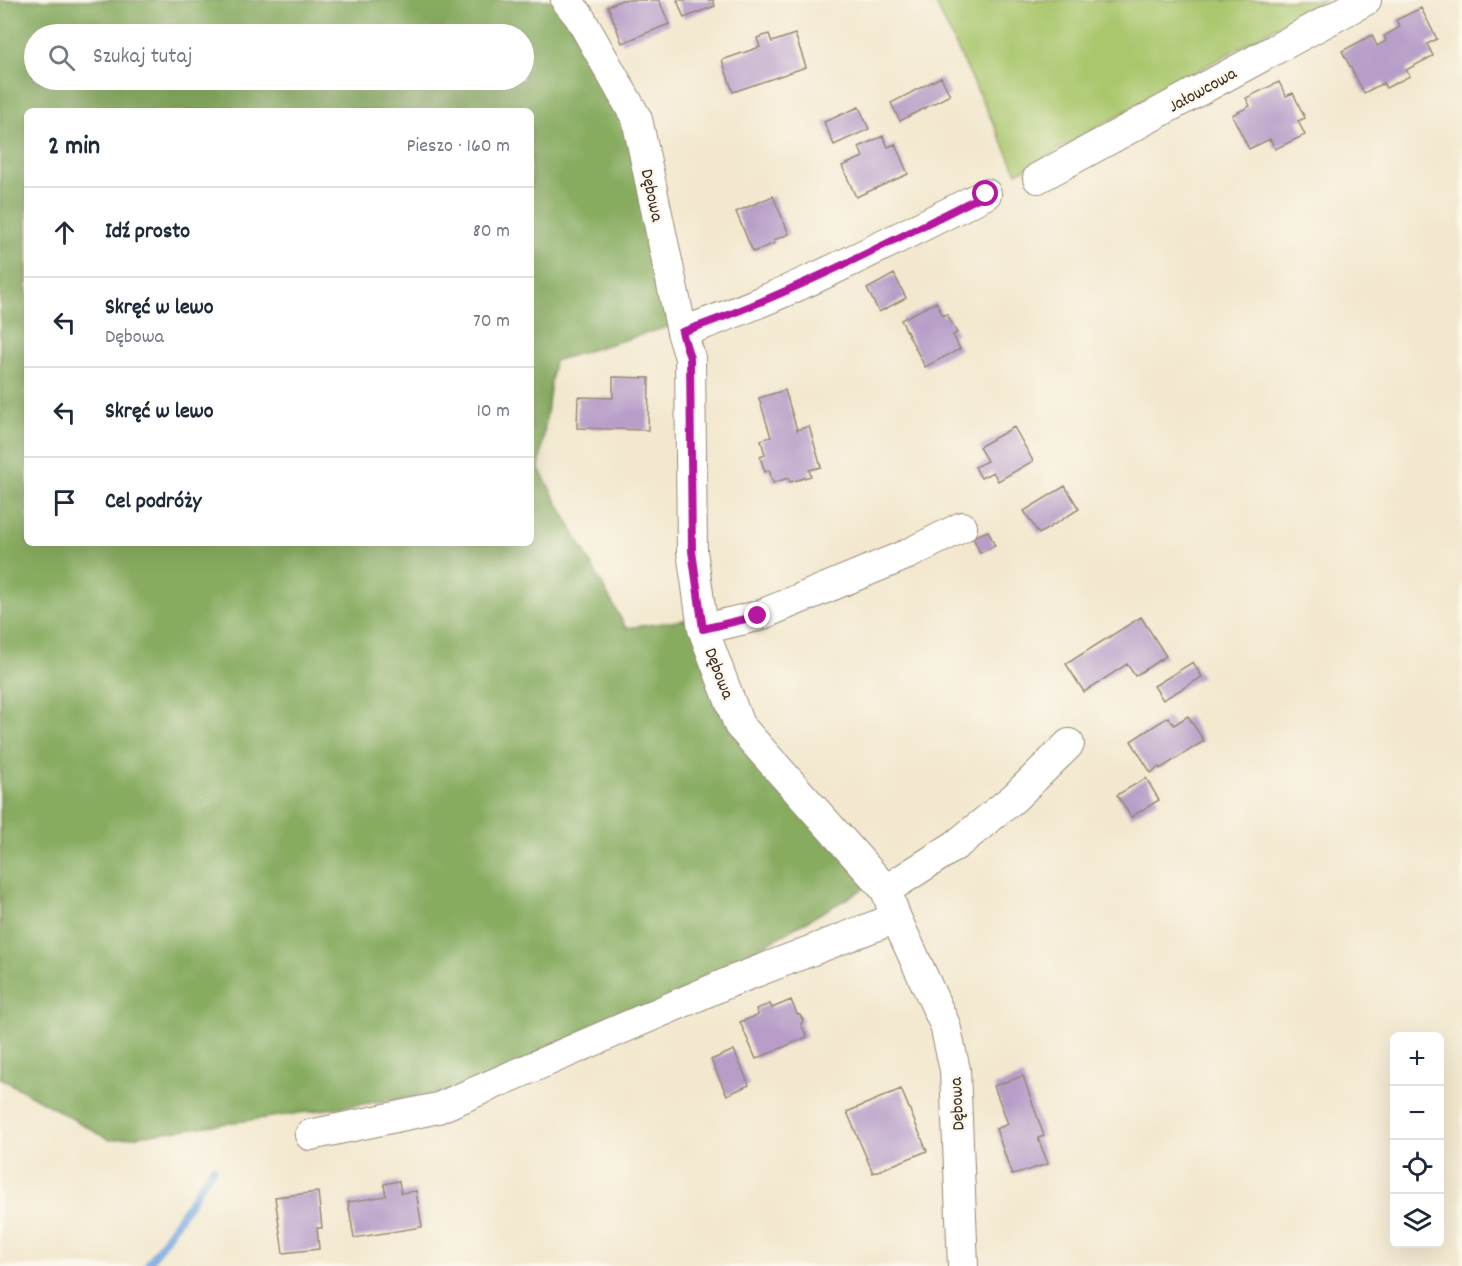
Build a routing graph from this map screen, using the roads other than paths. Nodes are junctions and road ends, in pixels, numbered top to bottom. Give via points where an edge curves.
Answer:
1 (566, 0) edge
2 (1366, 0) edge
3 (1038, 178) dead end
4 (986, 194) dead end
5 (682, 332) junction
6 (962, 527) dead end
7 (703, 629) junction
8 (1069, 744) dead end
9 (886, 890) junction
10 (896, 918) junction
11 (310, 1135) dead end
12 (963, 1266) edge

1 - 5 street, Dębowa via 637,119
2 - 3 street, Jałowcowa
4 - 5 street via 739,312
5 - 7 street, Dębowa via 690,358 692,551
6 - 7 street via 908,554 758,616
7 - 9 street, Dębowa via 739,725
8 - 9 street via 1014,798 956,845
9 - 10 street, Dębowa
10 - 11 street via 732,981 438,1108
10 - 12 street, Dębowa via 945,1025 955,1070

